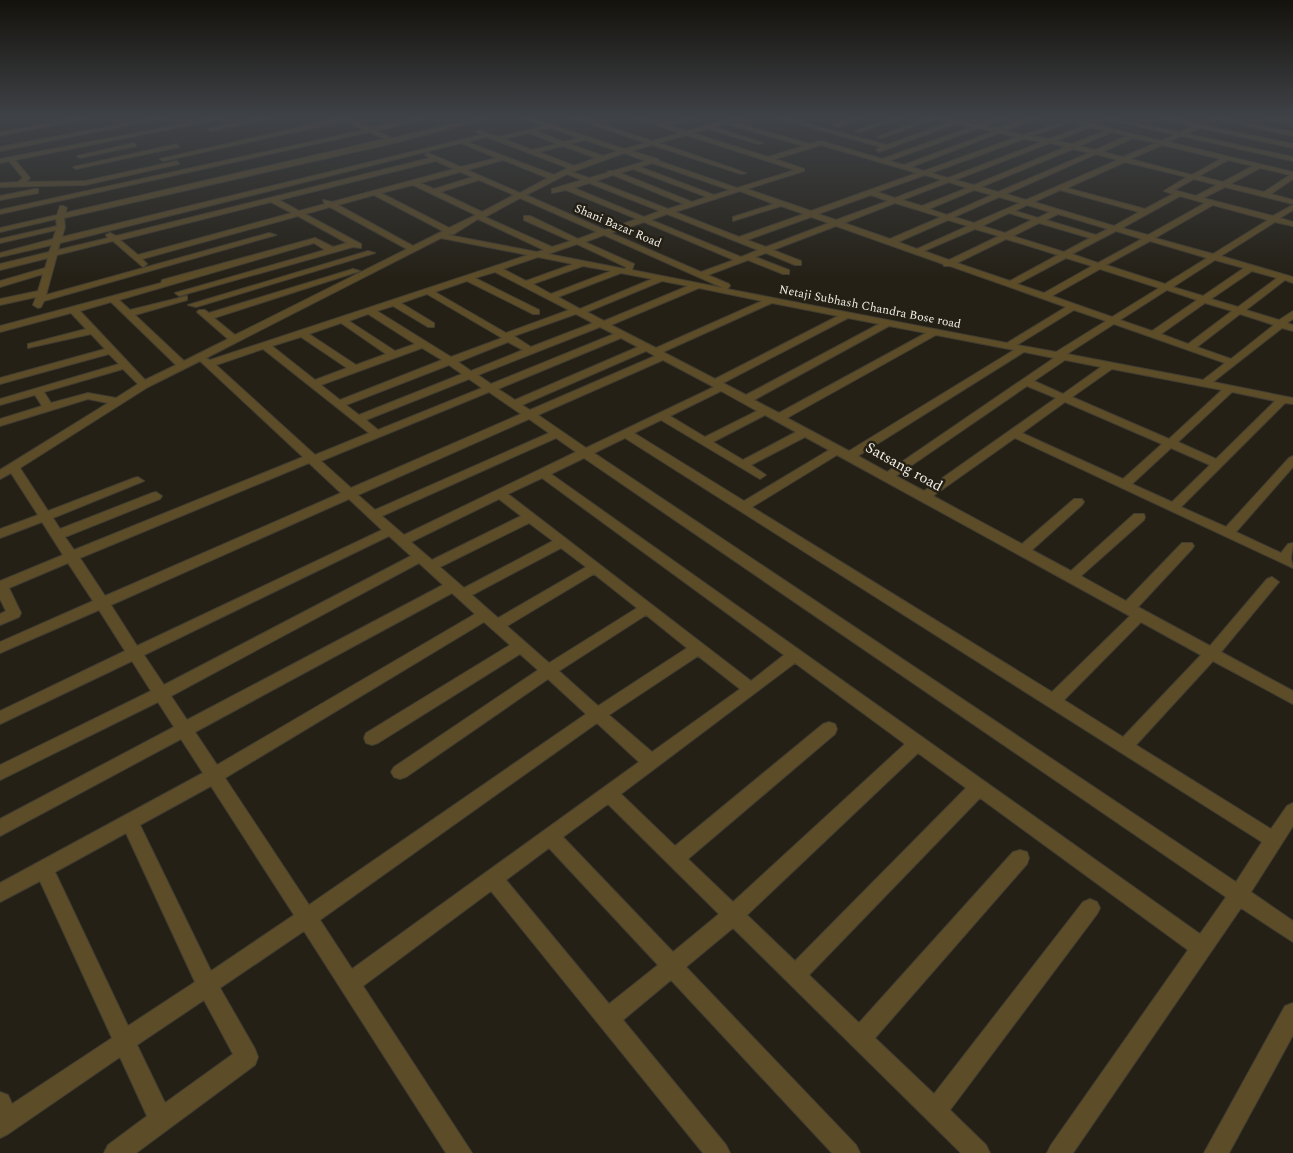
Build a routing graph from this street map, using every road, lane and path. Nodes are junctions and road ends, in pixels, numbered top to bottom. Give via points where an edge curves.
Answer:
1 (22, 172) edge
2 (82, 172) edge
3 (101, 172) edge
4 (138, 172) edge
5 (182, 172) edge
6 (219, 172) edge
7 (253, 172) edge
8 (339, 172) edge
9 (383, 172) edge
10 (453, 172) edge
11 (464, 172) edge
12 (539, 172) edge
13 (567, 172) edge
14 (574, 172) edge
15 (610, 172) edge
16 (617, 172) edge
17 (645, 172) edge
18 (685, 172) edge
19 (740, 172) edge
20 (796, 172) edge
21 (922, 172) edge
22 (929, 172) edge
23 (971, 172) edge
24 (1011, 172) edge
25 (1050, 172) edge
26 (1098, 172) edge
27 (1175, 172) edge
28 (1200, 172) edge
29 (1249, 172) edge
30 (177, 173) junction
31 (613, 173) junction
32 (744, 173) dead end
33 (926, 173) junction
34 (86, 175) junction
35 (1293, 175) edge
36 (1192, 176) junction
37 (479, 178) junction
38 (554, 178) junction
39 (187, 179) junction
40 (589, 180) junction
41 (949, 180) junction
42 (93, 181) junction
43 (413, 182) junction
44 (19, 185) junction
45 (65, 185) junction
46 (196, 185) junction
47 (1225, 185) junction
48 (0, 186) edge
49 (566, 187) junction
50 (975, 187) junction
51 (1060, 188) junction
52 (738, 190) junction
53 (306, 191) junction
54 (555, 191) dead end
55 (207, 192) dead end
56 (432, 192) junction
57 (375, 193) junction
58 (872, 193) junction
59 (999, 194) junction
60 (1179, 194) junction
61 (1265, 194) junction
62 (519, 196) junction
63 (714, 197) junction
64 (0, 198) edge
65 (66, 198) junction
66 (1196, 199) junction
67 (273, 200) junction
68 (220, 201) junction
69 (897, 201) junction
70 (1293, 202) edge
71 (1027, 203) junction
72 (1211, 203) junction
73 (691, 204) junction
74 (780, 204) junction
75 (331, 205) junction
76 (63, 207) junction
77 (1293, 207) edge
78 (922, 209) junction
79 (234, 210) junction
80 (669, 211) junction
81 (1009, 211) junction
82 (0, 212) edge
83 (1058, 212) junction
84 (1146, 212) junction
85 (299, 213) junction
86 (242, 215) dead end
87 (812, 215) junction
88 (60, 216) junction
89 (481, 216) junction
90 (948, 217) junction
91 (527, 218) dead end
92 (736, 218) dead end
93 (1272, 219) junction
94 (250, 220) dead end
95 (644, 220) junction
96 (1040, 220) junction
97 (0, 221) edge
98 (836, 224) junction
99 (1293, 224) edge
100 (257, 225) junction
101 (976, 226) junction
102 (1115, 228) junction
103 (104, 229) junction
104 (0, 230) edge
105 (606, 233) junction
106 (58, 234) junction
107 (446, 234) junction
108 (1007, 236) junction
109 (1097, 238) junction
110 (1149, 238) junction
111 (116, 240) junction
112 (739, 240) junction
113 (0, 241) edge
114 (580, 242) junction
115 (889, 242) junction
116 (354, 244) junction
117 (331, 250) junction
118 (414, 250) junction
119 (553, 251) junction
120 (765, 251) junction
121 (371, 252) junction
122 (916, 252) junction
123 (52, 254) junction
124 (0, 255) edge
125 (540, 255) junction
126 (1064, 255) junction
127 (1214, 257) junction
128 (136, 258) junction
129 (745, 258) junction
130 (388, 262) junction
131 (798, 263) dead end
132 (582, 264) junction
133 (948, 264) junction
134 (1099, 266) junction
135 (0, 267) edge
136 (1250, 268) junction
137 (497, 269) junction
138 (48, 270) junction
139 (150, 270) junction
140 (623, 272) junction
141 (786, 272) dead end
142 (701, 275) junction
143 (468, 278) junction
144 (661, 279) junction
145 (1289, 279) edge
146 (166, 283) junction
147 (0, 284) edge
148 (525, 284) junction
149 (1009, 284) junction
150 (697, 286) junction
151 (1166, 288) junction
152 (428, 291) junction
153 (182, 296) junction
154 (748, 296) junction
155 (550, 297) junction
156 (1044, 297) junction
157 (113, 298) junction
158 (40, 299) junction
159 (771, 300) junction
160 (1203, 300) junction
161 (0, 302) edge
162 (393, 302) junction
163 (193, 305) junction
164 (1073, 307) junction
165 (73, 309) junction
166 (368, 310) junction
167 (577, 311) junction
168 (1239, 311) junction
169 (536, 312) dead end
170 (128, 314) junction
171 (1293, 314) edge
172 (846, 315) junction
173 (207, 317) junction
174 (342, 320) junction
175 (1111, 321) junction
176 (887, 323) junction
177 (602, 324) junction
178 (1280, 324) junction
179 (432, 325) dead end
180 (1293, 328) edge
181 (0, 329) edge
182 (93, 330) junction
183 (934, 332) junction
184 (302, 333) junction
185 (622, 334) junction
186 (1153, 335) junction
187 (508, 337) junction
188 (234, 339) junction
189 (423, 344) junction
190 (31, 346) dead end
191 (265, 346) junction
192 (1008, 346) junction
193 (1189, 348) junction
194 (1022, 349) junction
195 (111, 350) junction
196 (531, 351) junction
197 (654, 352) junction
198 (394, 355) junction
199 (1060, 356) junction
200 (204, 360) junction
201 (450, 362) junction
202 (1233, 363) junction
203 (182, 365) junction
204 (126, 366) junction
205 (1109, 366) junction
206 (356, 369) junction
207 (470, 376) junction
208 (0, 380) edge
209 (1025, 381) junction
210 (144, 384) junction
211 (313, 384) junction
212 (1205, 384) junction
213 (718, 385) junction
214 (1230, 389) junction
215 (489, 390) junction
216 (38, 391) junction
217 (1064, 398) junction
218 (115, 400) junction
219 (745, 400) junction
220 (1288, 400) edge
221 (0, 402) edge
222 (338, 404) junction
223 (512, 405) junction
224 (48, 407) junction
225 (765, 411) junction
226 (527, 415) junction
227 (662, 416) junction
228 (779, 418) junction
229 (358, 420) junction
230 (0, 423) edge
231 (805, 432) junction
232 (626, 433) junction
233 (1014, 433) junction
234 (556, 434) junction
235 (378, 435) junction
236 (704, 441) junction
237 (1170, 442) junction
238 (837, 450) junction
239 (584, 453) junction
240 (849, 456) junction
241 (312, 459) junction
242 (1293, 460) edge
243 (743, 464) junction
244 (1218, 464) junction
245 (6, 471) edge
246 (542, 473) junction
247 (760, 475) dead end
248 (887, 477) junction
249 (138, 481) dead end
250 (1125, 484) junction
251 (348, 493) junction
252 (500, 494) junction
253 (156, 496) dead end
254 (924, 497) junction
255 (1078, 502) dead end
256 (743, 507) junction
257 (1174, 507) junction
258 (373, 515) junction
259 (46, 516) junction
260 (1139, 516) dead end
261 (530, 518) junction
262 (390, 530) junction
263 (1228, 533) junction
264 (0, 534) edge
265 (57, 535) junction
266 (402, 541) junction
267 (562, 542) junction
268 (1188, 546) dead end
269 (1293, 547) edge
270 (1023, 550) junction
271 (72, 557) junction
272 (1288, 561) edge
273 (425, 562) junction
274 (595, 568) junction
275 (1072, 578) junction
276 (1272, 582) dead end
277 (0, 586) edge
278 (458, 590) junction
279 (102, 603) junction
280 (647, 608) junction
281 (1134, 611) junction
282 (0, 620) edge
283 (491, 620) junction
284 (521, 646) junction
285 (0, 648) edge
286 (698, 648) junction
287 (135, 652) junction
288 (1212, 653) junction
289 (795, 655) junction
290 (548, 670) junction
291 (751, 689) junction
292 (162, 693) junction
293 (1293, 698) edge
294 (1053, 701) junction
295 (598, 714) junction
296 (0, 718) edge
297 (829, 729) dead end
298 (186, 730) junction
299 (372, 738) dead end
300 (917, 743) junction
301 (1125, 746) junction
302 (652, 762) junction
303 (400, 772) dead end
304 (0, 773) edge
305 (215, 775) junction
306 (979, 787) junction
307 (608, 792) junction
308 (1293, 811) edge
309 (130, 822) junction
310 (0, 828) edge
311 (550, 836) junction
312 (1274, 840) junction
313 (675, 858) junction
314 (1020, 858) dead end
315 (44, 869) junction
316 (492, 879) junction
317 (0, 893) edge
318 (1238, 896) junction
319 (1090, 908) dead end
320 (733, 915) junction
321 (308, 917) junction
322 (1293, 932) edge
323 (1202, 948) junction
324 (673, 966) junction
325 (795, 974) junction
326 (350, 983) junction
327 (207, 985) junction
328 (1293, 1014) edge
329 (608, 1019) junction
330 (860, 1038) junction
331 (126, 1041) junction
332 (935, 1111) junction
333 (2, 1117) edge
334 (161, 1120) junction
335 (116, 1153) edge
336 (460, 1153) edge
337 (718, 1153) edge
338 (848, 1153) edge
339 (978, 1153) edge
340 (1059, 1153) edge
341 (1216, 1153) edge

1 - 44 street via 28,178
2 - 34 street
3 - 34 street
4 - 42 street
5 - 30 street
6 - 39 street
7 - 46 street
8 - 68 street
9 - 53 street
10 - 43 street
11 - 37 street, Shani Bazar Road
12 - 38 street
13 - 38 street
14 - 40 street
15 - 31 street
16 - 31 street
17 - 63 street
18 - 52 street
19 - 32 street
20 - 52 street
21 - 33 street
22 - 33 street
23 - 41 street
24 - 50 street
25 - 59 street
26 - 51 street
27 - 36 street
28 - 36 street
29 - 47 street
30 - 39 street
30 - 65 street
31 - 40 street
31 - 73 street
33 - 41 street
33 - 58 street
34 - 42 street
35 - 61 street
36 - 47 street
36 - 60 street via 1169,189
37 - 56 street
37 - 62 street, Shani Bazar Road
38 - 62 street
39 - 46 street
39 - 76 street
40 - 49 street
40 - 80 street
41 - 50 street
41 - 69 street
42 - 45 street
43 - 56 street
43 - 57 street
44 - 45 street
44 - 48 street
45 - 64 street
46 - 55 street
46 - 88 street
47 - 61 street
47 - 66 street
49 - 54 street
49 - 95 street
50 - 59 street
50 - 78 street
51 - 71 street
51 - 84 street
52 - 63 street
52 - 74 street
53 - 67 street
53 - 75 street
56 - 89 street
57 - 75 street
57 - 107 street, Netaji Subhash Chandra Bose road
58 - 69 street
58 - 87 street
59 - 71 street
59 - 90 street
60 - 66 street
60 - 84 street
61 - 70 street
62 - 89 street
62 - 105 street, Shani Bazar Road
63 - 73 street
65 - 76 street
65 - 82 street
66 - 72 street
67 - 79 street
67 - 85 street
68 - 79 street
68 - 103 street
68 - 106 street via 212,195
69 - 78 street
69 - 98 street
71 - 81 street
71 - 83 street
72 - 93 street
72 - 110 street
73 - 80 street
74 - 87 street
74 - 92 street
75 - 85 street
75 - 118 street
76 - 88 street
76 - 97 street
77 - 93 street
78 - 90 street
79 - 86 street
79 - 111 street
80 - 95 street
80 - 112 street
81 - 96 street
81 - 101 street
83 - 96 street
83 - 102 street
84 - 102 street
85 - 100 street
85 - 116 street
87 - 98 street
87 - 112 street
88 - 104 street
88 - 106 street
89 - 107 street
89 - 119 street
90 - 101 street
90 - 115 street
91 - 114 street
93 - 99 street
93 - 127 street
94 - 100 street
95 - 105 street
95 - 129 street
96 - 108 street
96 - 109 street
98 - 115 street
98 - 120 street
100 - 128 street
100 - 139 street via 275,237
101 - 108 street
101 - 122 street
102 - 109 street
102 - 110 street
103 - 106 street
103 - 111 street
105 - 114 street
105 - 142 street, Shani Bazar Road
106 - 113 street
106 - 123 street
106 - 124 street
107 - 118 street
107 - 125 street, Netaji Subhash Chandra Bose road
108 - 126 street
108 - 133 street
109 - 126 street
110 - 127 street
110 - 134 street
111 - 123 street
111 - 128 street
112 - 120 street
114 - 119 street
114 - 140 street via 630,266
115 - 122 street
116 - 117 street
116 - 121 street
117 - 146 street via 315,240
117 - 153 street
118 - 130 street
119 - 125 street
120 - 129 street
120 - 131 street
121 - 130 street
121 - 163 street
122 - 133 street
123 - 135 street
123 - 138 street
125 - 132 street, Netaji Subhash Chandra Bose road
125 - 137 street
126 - 134 street
126 - 149 street
127 - 136 street
127 - 151 street
128 - 139 street
129 - 141 street
129 - 142 street
130 - 173 street
130 - 188 street
132 - 140 street, Netaji Subhash Chandra Bose road
132 - 148 street
133 - 149 street
134 - 151 street
134 - 156 street
136 - 145 street
136 - 160 street
137 - 143 street
137 - 148 street, Satsang road
138 - 147 street
138 - 158 street
139 - 146 street
139 - 158 street
140 - 144 street, Netaji Subhash Chandra Bose road
140 - 155 street
142 - 154 street, Shani Bazar Road
143 - 152 street
143 - 169 street
144 - 150 street, Netaji Subhash Chandra Bose road
144 - 167 street
145 - 168 street
146 - 153 street
146 - 157 street
148 - 155 street, Satsang road
149 - 156 street
150 - 154 street, Netaji Subhash Chandra Bose road
150 - 177 street
151 - 160 street
151 - 175 street
152 - 162 street
152 - 187 street
153 - 163 street
153 - 170 street
154 - 159 street, Netaji Subhash Chandra Bose road
155 - 167 street, Satsang road
156 - 164 street
157 - 165 street
157 - 170 street
158 - 161 street
159 - 172 street, Netaji Subhash Chandra Bose road
159 - 197 street
160 - 168 street
160 - 186 street
162 - 166 street
162 - 179 street
163 - 173 street
164 - 175 street
164 - 192 street
165 - 181 street
165 - 182 street
166 - 174 street
166 - 189 street
167 - 177 street, Satsang road
167 - 187 street
168 - 178 street
168 - 193 street
170 - 203 street
171 - 178 street
172 - 176 street, Netaji Subhash Chandra Bose road
172 - 213 street
173 - 188 street
174 - 184 street
174 - 198 street
175 - 186 street
175 - 199 street
176 - 183 street, Netaji Subhash Chandra Bose road
176 - 219 street
177 - 185 street, Satsang road
177 - 196 street
178 - 180 street
178 - 202 street
182 - 190 street
182 - 195 street
183 - 192 street, Netaji Subhash Chandra Bose road
183 - 228 street
184 - 191 street
184 - 206 street
185 - 197 street, Satsang road
185 - 215 street
186 - 193 street
187 - 196 street
187 - 201 street
188 - 200 street
189 - 198 street
189 - 201 street
191 - 200 street
191 - 211 street
192 - 194 street, Netaji Subhash Chandra Bose road
193 - 202 street
194 - 199 street, Netaji Subhash Chandra Bose road
194 - 240 street
195 - 204 street
195 - 208 street
196 - 207 street
197 - 213 street, Satsang road
197 - 223 street
197 - 226 street
198 - 206 street
199 - 205 street, Netaji Subhash Chandra Bose road
199 - 209 street
200 - 203 street
200 - 241 street
201 - 207 street
201 - 222 street
202 - 212 street
203 - 210 street
204 - 210 street
204 - 216 street
205 - 212 street, Netaji Subhash Chandra Bose road
205 - 217 street
206 - 211 street
207 - 215 street
207 - 229 street
209 - 217 street
209 - 248 street
210 - 218 street
211 - 222 street
212 - 214 street, Netaji Subhash Chandra Bose road
213 - 219 street, Satsang road
213 - 227 street
214 - 220 street, Netaji Subhash Chandra Bose road
214 - 237 street
215 - 223 street
215 - 235 street
216 - 221 street
216 - 224 street
217 - 233 street
217 - 237 street
218 - 224 street via 88,396
218 - 245 street
219 - 225 street, Satsang road
220 - 244 street
222 - 229 street
223 - 226 street
224 - 230 street
225 - 228 street, Satsang road
225 - 236 street
226 - 234 street
226 - 251 street
227 - 232 street
227 - 236 street
228 - 231 street, Satsang road
229 - 235 street
231 - 238 street, Satsang road
231 - 243 street
232 - 239 street
232 - 256 street
233 - 250 street
233 - 254 street
234 - 239 street
234 - 258 street
235 - 241 street
236 - 243 street
237 - 244 street
237 - 250 street
238 - 240 street, Satsang road
238 - 256 street
239 - 246 street
239 - 318 street
240 - 248 street, Satsang road
241 - 251 street
241 - 271 street
242 - 263 street
243 - 247 street
244 - 257 street
245 - 259 street
246 - 252 street
246 - 289 street
248 - 254 street, Satsang road
249 - 259 street
250 - 257 street
251 - 258 street
251 - 279 street
252 - 261 street
252 - 266 street
253 - 265 street
254 - 270 street, Satsang road
255 - 270 street
256 - 294 street
257 - 263 street
258 - 262 street
259 - 264 street
259 - 265 street
260 - 275 street
261 - 267 street
261 - 273 street
262 - 266 street
262 - 287 street
263 - 272 street
265 - 271 street
266 - 273 street
267 - 274 street
267 - 278 street
268 - 281 street
269 - 272 street
270 - 275 street, Satsang road
271 - 277 street
271 - 279 street
273 - 278 street
273 - 292 street
274 - 280 street
274 - 283 street
275 - 281 street, Satsang road
276 - 288 street
277 - 282 street via 14,613
278 - 283 street
278 - 298 street
279 - 285 street
279 - 287 street
280 - 286 street
280 - 290 street
281 - 288 street, Satsang road
281 - 294 street
283 - 284 street
283 - 305 street
284 - 290 street
284 - 299 street
286 - 291 street
286 - 295 street
287 - 292 street
287 - 296 street
288 - 293 street, Satsang road
288 - 301 street
289 - 291 street
289 - 300 street
290 - 295 street
290 - 303 street
291 - 302 street
292 - 298 street
292 - 304 street
294 - 301 street
295 - 302 street
295 - 321 street
297 - 313 street
298 - 305 street
298 - 310 street
300 - 306 street
300 - 320 street
301 - 312 street
302 - 307 street
305 - 309 street
305 - 321 street
306 - 323 street
306 - 325 street
307 - 311 street
307 - 313 street
308 - 312 street
309 - 315 street
309 - 327 street
311 - 316 street
311 - 324 street
312 - 318 street
313 - 320 street
314 - 330 street
315 - 317 street
315 - 331 street
316 - 326 street
316 - 329 street
318 - 322 street
318 - 323 street
319 - 332 street
320 - 324 street
320 - 325 street
321 - 326 street
321 - 327 street
323 - 340 street
324 - 329 street
324 - 338 street
325 - 330 street
326 - 336 street
327 - 331 street
327 - 334 street via 247,1057
328 - 341 street
329 - 337 street
330 - 332 street
331 - 333 street
331 - 334 street
332 - 339 street
334 - 335 street

